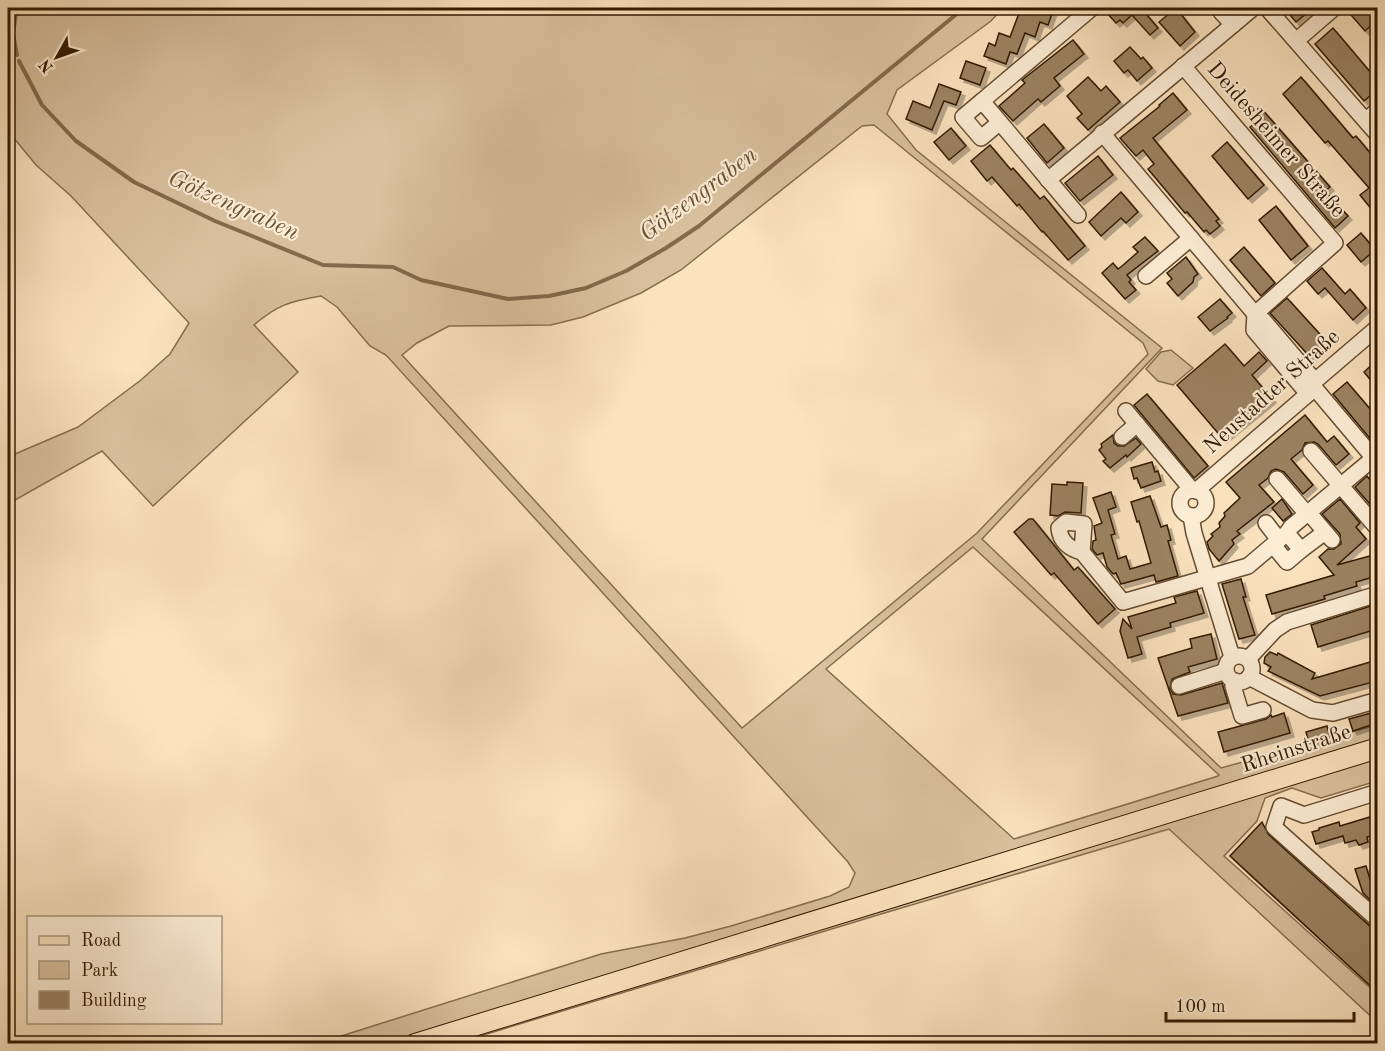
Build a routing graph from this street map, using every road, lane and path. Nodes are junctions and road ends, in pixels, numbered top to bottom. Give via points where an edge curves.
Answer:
1 (1092, 8) edge
2 (1221, 8) edge
3 (1253, 8) edge
4 (1267, 8) edge
5 (1334, 8) edge
6 (1233, 25) junction
7 (1297, 40) junction
8 (1183, 66) junction
9 (982, 101) junction
10 (1372, 115) edge
11 (999, 123) junction
12 (1102, 133) junction
13 (1377, 135) edge
14 (1048, 180) junction
15 (1078, 215) dead end
16 (1191, 238) junction
17 (1146, 276) dead end
18 (1255, 314) junction
19 (1367, 330) edge
20 (1312, 387) junction
21 (1126, 411) dead end
22 (1137, 424) junction
23 (1122, 437) dead end
24 (1311, 451) dead end
25 (1375, 453) edge
26 (1276, 479) dead end
27 (1341, 485) junction
28 (1194, 490) junction
29 (1308, 514) junction
30 (1266, 523) dead end
31 (1377, 529) edge
32 (1280, 539) junction
33 (1082, 552) dead end
34 (1208, 578) junction
35 (1377, 594) edge
36 (1236, 672) junction
37 (1179, 686) dead end
38 (1377, 700) edge
39 (1263, 710) dead end
40 (1377, 748) edge
41 (1377, 792) edge
42 (1377, 920) edge
43 (415, 1044) edge

1 - 9 street
2 - 6 street
3 - 6 street
4 - 7 street
5 - 7 street
6 - 8 street
7 - 10 street
8 - 12 street
8 - 18 street, Deidesheimer Straße via 1335,243
9 - 11 street
9 - 11 street via 963,117 981,138
10 - 13 street
11 - 14 street
12 - 14 street
12 - 16 street
14 - 15 street
16 - 17 street
16 - 18 street
18 - 20 street
19 - 20 street, Neustadter Straße
20 - 25 street
20 - 28 street, Neustadter Straße
21 - 22 street
22 - 23 street
22 - 28 street
24 - 27 street
25 - 27 street
26 - 29 street
27 - 29 street
27 - 31 street
28 - 34 street via 1185,493 1181,500 1184,512 1191,516
29 - 32 street
29 - 32 street via 1329,536 1287,562
30 - 32 street
32 - 34 street via 1248,566
33 - 34 street via 1123,602
34 - 36 street
35 - 36 street via 1287,622 1248,659 1252,666
36 - 37 street
36 - 38 street via 1312,710 1333,712
36 - 39 street via 1233,686 1242,716
40 - 43 main road, Rheinstraße
41 - 42 street via 1304,815 1281,806 1274,827

